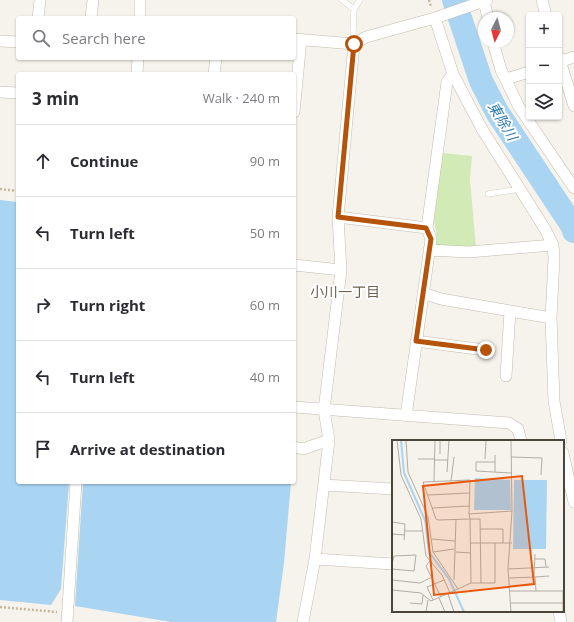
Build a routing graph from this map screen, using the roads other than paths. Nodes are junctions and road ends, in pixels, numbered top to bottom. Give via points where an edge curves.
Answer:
1 (40, 0) edge
2 (93, 0) edge
3 (140, 0) edge
4 (342, 0) edge
5 (360, 0) edge
6 (542, 0) edge
7 (483, 1) edge
8 (354, 9) junction
9 (486, 12) edge
10 (545, 12) edge
11 (433, 13) junction
12 (38, 16) edge
13 (91, 16) edge
14 (140, 16) edge
15 (297, 40) edge
16 (0, 41) edge
17 (16, 42) edge
18 (354, 44) junction
19 (495, 48) edge
20 (574, 57) edge
21 (562, 59) edge
22 (138, 60) edge
23 (216, 60) edge
24 (562, 69) edge
25 (137, 72) edge
26 (214, 72) edge
27 (296, 72) edge
28 (526, 73) edge
29 (453, 74) junction
30 (506, 79) junction
31 (0, 92) edge
32 (16, 93) edge
33 (574, 104) edge
34 (574, 188) edge
35 (520, 189) junction
36 (488, 194) dead end
37 (338, 217) junction
38 (426, 228) junction
39 (553, 245) junction
40 (429, 250) junction
41 (296, 265) edge
42 (341, 270) junction
43 (423, 293) junction
44 (510, 311) junction
45 (551, 318) junction
46 (416, 341) junction
47 (486, 350) dead end
48 (506, 376) dead end
49 (296, 407) edge
50 (324, 410) junction
51 (406, 416) junction
52 (329, 440) junction
53 (521, 440) edge
54 (561, 440) edge
55 (296, 448) edge
56 (564, 457) edge
57 (76, 484) edge
58 (324, 485) junction
59 (392, 488) edge
60 (574, 502) edge
61 (315, 559) junction
62 (392, 564) edge
63 (559, 612) edge
64 (67, 618) edge
65 (303, 622) edge
66 (561, 622) edge

1 - 12 street
2 - 13 street
3 - 14 street
4 - 8 lane
5 - 8 lane
6 - 10 street
7 - 9 street
7 - 11 street
8 - 18 lane
11 - 18 street via 366,37
11 - 29 street
15 - 18 street
15 - 27 street
16 - 17 street
18 - 37 street
19 - 30 street
20 - 21 street
22 - 25 street
23 - 26 street
24 - 33 street
28 - 30 street
29 - 35 street via 482,129
29 - 38 street via 447,82
30 - 34 street via 519,107
31 - 32 street
35 - 36 lane
35 - 39 street via 546,229
37 - 38 street
37 - 42 street
38 - 40 street via 431,239
39 - 40 street via 469,252
39 - 45 street
40 - 43 street
41 - 42 street
42 - 50 street
43 - 44 street via 441,299
43 - 46 street
44 - 45 street
44 - 48 street
45 - 54 street via 554,401
46 - 47 street
46 - 51 street
49 - 50 street
50 - 51 street
50 - 52 street
51 - 53 street via 509,423 518,429
52 - 55 street via 303,449
52 - 58 street
56 - 60 street
57 - 64 street
58 - 59 street
58 - 61 street
61 - 62 street
61 - 65 street
63 - 66 street

